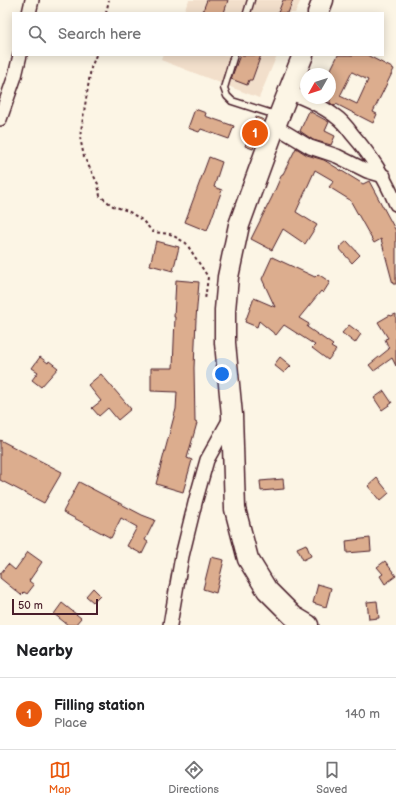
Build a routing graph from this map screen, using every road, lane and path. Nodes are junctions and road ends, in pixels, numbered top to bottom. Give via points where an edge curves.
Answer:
1 (32, 0) edge
2 (109, 0) edge
3 (251, 0) edge
4 (323, 0) edge
5 (29, 12) edge
6 (106, 12) edge
7 (247, 12) edge
8 (318, 12) edge
9 (20, 56) edge
10 (96, 56) edge
11 (234, 56) edge
12 (303, 56) edge
13 (288, 92) junction
14 (4, 93) edge
15 (0, 119) edge
16 (277, 121) junction
17 (384, 176) junction
18 (396, 204) edge
19 (205, 300) dead end
20 (232, 414) junction
21 (170, 625) edge
22 (308, 625) edge

1 - 5 street
2 - 6 path
3 - 7 lane
4 - 8 main road
9 - 14 street
10 - 19 path via 91,68 80,136 84,157 98,184 100,196 113,206 128,211 142,220 153,232 170,234 186,243 208,277
11 - 16 lane via 224,88 227,96 232,101
12 - 13 main road
13 - 16 main road
13 - 17 street via 307,99 335,116 364,148
14 - 15 street
16 - 17 street via 310,147
16 - 20 main road via 239,225 228,277 225,343
17 - 18 street
20 - 21 street via 207,460 182,556
20 - 22 main road via 235,509 248,559 267,590 293,616

